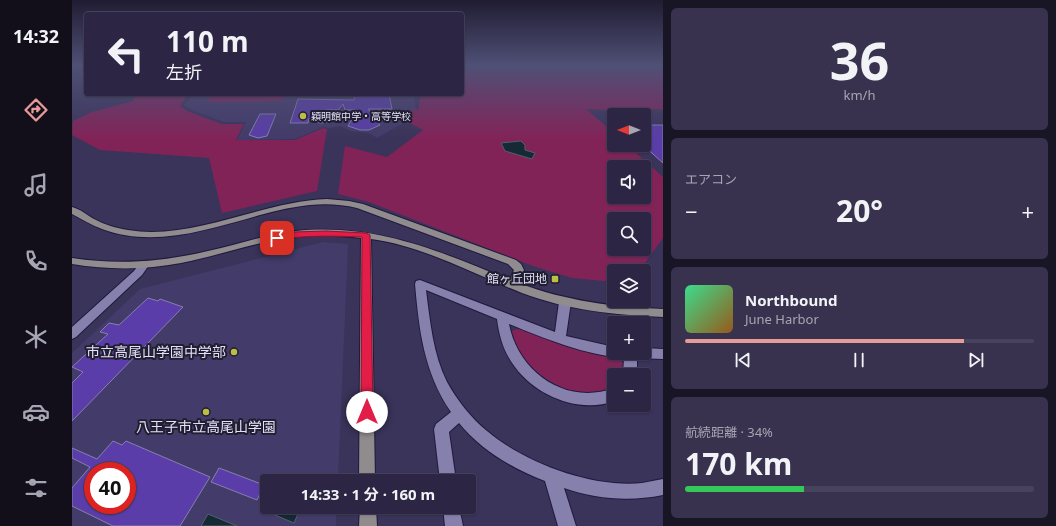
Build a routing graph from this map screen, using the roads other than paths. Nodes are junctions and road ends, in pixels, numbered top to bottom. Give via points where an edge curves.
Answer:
1 (72, 210) edge
2 (366, 235) junction
3 (72, 261) edge
4 (144, 265) junction
5 (513, 285) junction
6 (565, 302) junction
7 (663, 313) edge
8 (502, 316) junction
9 (72, 334) edge
10 (560, 339) junction
11 (607, 351) edge
12 (651, 354) edge
13 (663, 354) edge
14 (607, 397) edge
15 (461, 413) junction
16 (367, 474) edge
17 (447, 474) edge
18 (552, 476) junction
19 (663, 487) edge
20 (368, 514) edge
21 (452, 514) edge
22 (368, 526) edge
23 (454, 526) edge
24 (567, 526) edge

1 - 5 street via 110,229 151,234 187,230 306,202 346,202 512,262 519,270
2 - 4 street via 294,235 188,259
2 - 5 street via 392,239 426,249
2 - 16 street
3 - 4 street via 113,266
4 - 9 street
5 - 6 street
6 - 7 street via 611,310
6 - 10 street
8 - 10 street
8 - 14 street via 504,331 513,355 535,380 548,389 580,399
8 - 15 street via 420,284 427,341 433,365 443,388
10 - 11 street
12 - 13 street
15 - 17 street via 441,429
15 - 18 street via 481,436 506,454
18 - 19 street via 595,489 631,492
18 - 24 street
20 - 22 street
21 - 23 street

